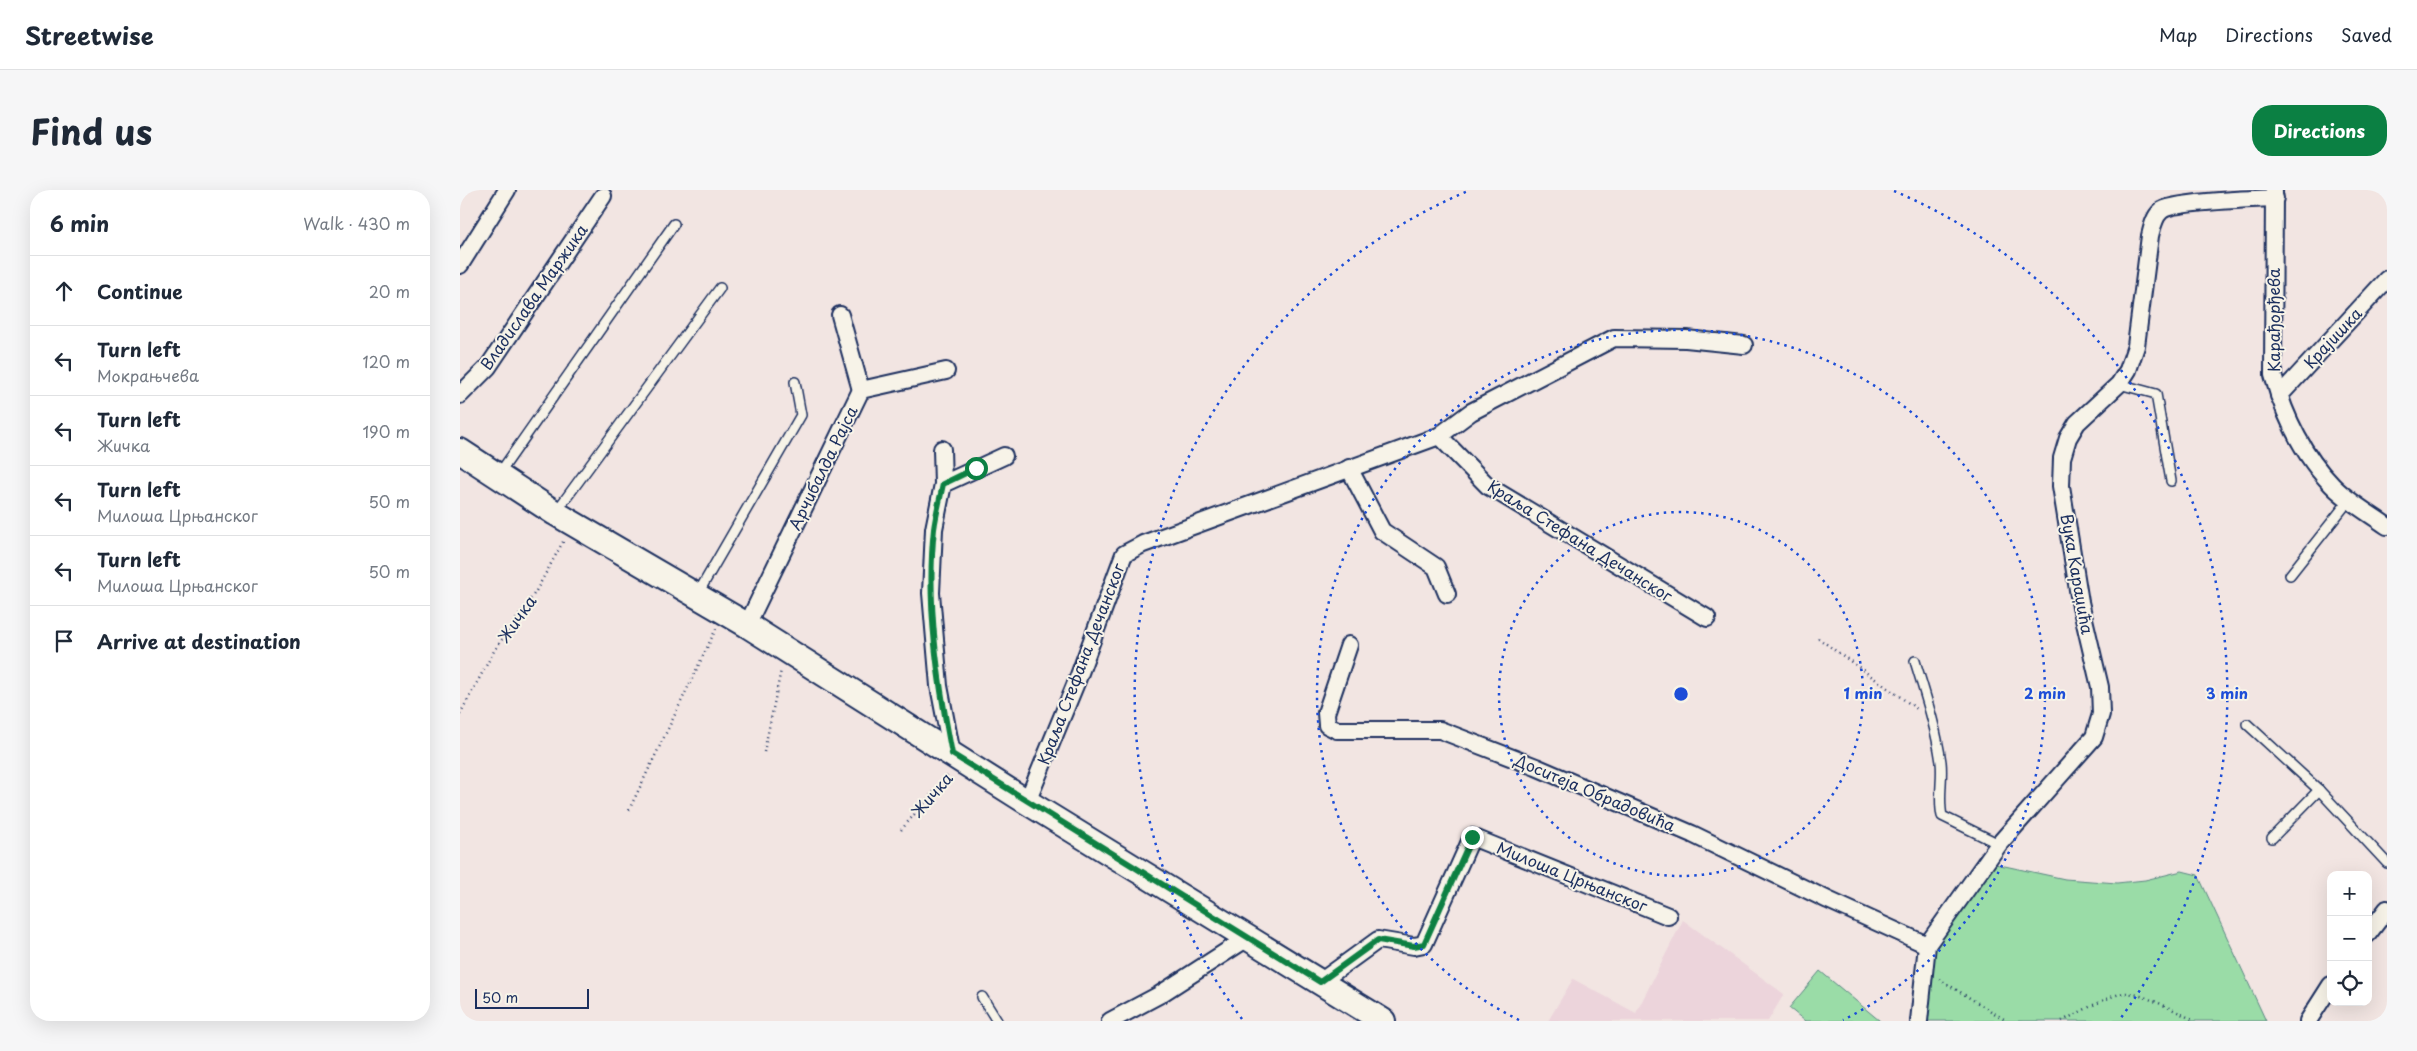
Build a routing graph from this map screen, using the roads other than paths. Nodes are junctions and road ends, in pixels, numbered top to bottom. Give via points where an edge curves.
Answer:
1 (507, 190) edge
2 (2274, 194) edge
3 (603, 196) dead end
4 (674, 224) dead end
5 (460, 264) edge
6 (2387, 279) edge
7 (720, 288) dead end
8 (840, 315) dead end
9 (1744, 345) dead end
10 (946, 371) dead end
11 (795, 382) dead end
12 (2119, 384) junction
13 (861, 390) junction
14 (460, 395) edge
15 (2279, 396) junction
16 (1439, 436) junction
17 (942, 449) dead end
18 (460, 451) edge
19 (1004, 456) dead end
20 (1349, 468) junction
21 (499, 474) junction
22 (2171, 481) dead end
23 (943, 484) junction
24 (2350, 499) junction
25 (564, 518) junction
26 (2387, 526) edge
27 (2290, 575) dead end
28 (1446, 594) dead end
29 (697, 595) junction
30 (1707, 618) dead end
31 (747, 625) junction
32 (1349, 645) dead end
33 (1915, 661) dead end
34 (2248, 724) dead end
35 (957, 757) junction
36 (2319, 790) junction
37 (1027, 802) junction
38 (2272, 838) dead end
39 (1999, 844) junction
40 (2387, 863) edge
41 (2387, 909) edge
42 (1668, 916) dead end
43 (2372, 929) edge
44 (1249, 937) junction
45 (1927, 945) junction
46 (1320, 982) junction
47 (2327, 991) edge
48 (982, 998) dead end
49 (997, 1021) edge
50 (1110, 1021) edge
51 (1383, 1021) edge
52 (1919, 1021) edge
53 (2308, 1021) edge

1 - 5 street
2 - 12 street, Вука Караџића via 2178,204 2160,212 2150,236 2136,346
2 - 15 street, Карађорђева via 2273,375
3 - 14 street, Владислава Маржика via 488,367
4 - 21 lane
6 - 15 street, Крајишка
7 - 25 lane
8 - 13 street
9 - 16 street, Краља Стефана Дечанског via 1686,339 1614,338 1471,412
10 - 13 street, Арчибалда Рајса
11 - 29 lane via 801,415
12 - 22 lane via 2156,394
12 - 39 street, Вука Караџића via 2077,423 2062,458 2062,486 2080,602 2100,687 2100,714 2094,737
13 - 31 street, Арчибалда Рајса
15 - 24 street, Карађорђева via 2298,438 2316,466 2333,487
16 - 20 street, Краља Стефана Дечанског
16 - 30 street, Краља Стефана Дечанског via 1488,486
17 - 23 street
18 - 21 main road, Жичка
19 - 23 street
20 - 28 street via 1382,531 1436,568
20 - 37 street, Краља Стефана Дечанског via 1152,540 1124,554
21 - 25 main road, Жичка
23 - 35 street via 934,529 931,593 939,686
24 - 26 street, Карађорђева
24 - 27 lane
25 - 29 main road, Жичка
29 - 31 main road, Жичка
31 - 35 main road, Жичка
32 - 45 street, Доситеја Обрадовића via 1326,713 1327,725 1332,728 1440,730 1692,834
33 - 39 lane via 1937,737 1942,816
34 - 36 lane
35 - 37 main road, Жичка
36 - 38 lane
36 - 40 lane
37 - 44 main road, Жичка
39 - 45 street, Вука Караџића
41 - 43 street
42 - 46 street, Милоша Црњанског via 1472,837 1424,944 1414,946 1378,940
44 - 46 main road, Жичка
44 - 50 street via 1159,995
45 - 52 street
46 - 51 main road, Жичка
47 - 53 street
48 - 49 lane

